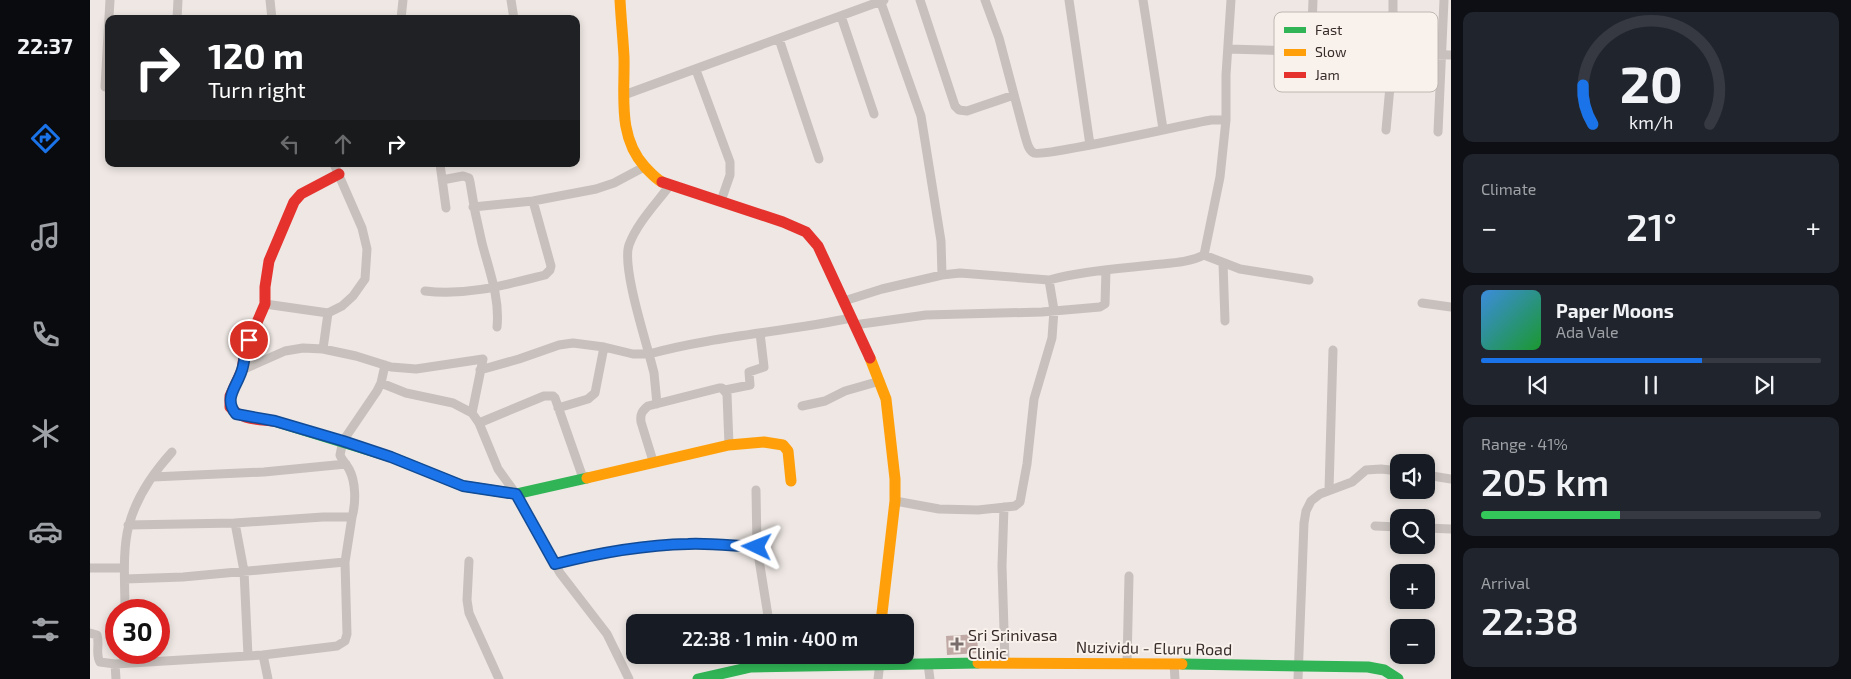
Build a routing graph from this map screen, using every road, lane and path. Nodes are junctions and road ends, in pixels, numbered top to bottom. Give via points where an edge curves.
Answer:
1 (110, 0) edge
2 (178, 0) edge
3 (270, 0) edge
4 (403, 0) edge
5 (511, 0) edge
6 (620, 0) edge
7 (881, 0) edge
8 (920, 0) edge
9 (986, 0) edge
10 (1070, 0) edge
11 (1143, 0) edge
12 (1231, 0) edge
13 (1444, 0) edge
14 (109, 15) edge
15 (177, 15) edge
16 (272, 15) edge
17 (401, 15) edge
18 (513, 15) edge
19 (841, 16) junction
20 (779, 39) junction
21 (1228, 49) junction
22 (1274, 51) edge
23 (1447, 55) edge
24 (696, 70) junction
25 (1390, 92) edge
26 (1014, 95) junction
27 (624, 96) junction
28 (874, 114) dead end
29 (1226, 120) junction
30 (1163, 130) junction
31 (1386, 130) dead end
32 (1438, 132) dead end
33 (1090, 144) junction
34 (819, 159) dead end
35 (440, 167) edge
36 (644, 167) junction
37 (337, 169) edge
38 (442, 180) junction
39 (670, 185) junction
40 (533, 201) junction
41 (721, 201) junction
42 (473, 207) junction
43 (446, 208) dead end
44 (1204, 255) junction
45 (1223, 263) junction
46 (1106, 270) junction
47 (942, 275) junction
48 (1049, 280) junction
49 (1309, 280) dead end
50 (495, 288) junction
51 (425, 291) dead end
52 (844, 301) junction
53 (1422, 303) dead end
54 (265, 304) junction
55 (1451, 308) edge
56 (1054, 310) junction
57 (328, 313) junction
58 (853, 321) junction
59 (1225, 321) dead end
60 (497, 326) dead end
61 (760, 333) junction
62 (604, 348) junction
63 (323, 349) junction
64 (1333, 350) dead end
65 (649, 354) junction
66 (385, 365) junction
67 (242, 370) junction
68 (480, 370) junction
69 (880, 381) junction
70 (380, 384) junction
71 (725, 390) junction
72 (657, 404) junction
73 (802, 406) dead end
74 (558, 408) junction
75 (472, 413) junction
76 (479, 423) junction
77 (728, 445) junction
78 (341, 447) junction
79 (172, 452) dead end
80 (652, 462) junction
81 (346, 464) junction
82 (1390, 470) edge
83 (1435, 476) edge
84 (153, 477) junction
85 (582, 478) junction
86 (1451, 478) edge
87 (791, 481) dead end
88 (756, 490) dead end
89 (1329, 490) junction
90 (516, 494) junction
91 (895, 501) junction
92 (1004, 508) junction
93 (352, 517) junction
94 (235, 523) junction
95 (128, 525) junction
96 (1375, 526) dead end
97 (1390, 527) edge
98 (1435, 528) edge
99 (1451, 529) edge
100 (757, 547) junction
101 (345, 562) junction
102 (469, 562) dead end
103 (555, 564) junction
104 (90, 568) edge
105 (124, 568) junction
106 (244, 571) junction
107 (1129, 576) dead end
108 (125, 580) junction
109 (125, 599) edge
110 (768, 614) edge
111 (882, 614) edge
112 (90, 633) edge
113 (263, 655) junction
114 (248, 656) junction
115 (170, 660) edge
116 (1005, 662) junction
117 (105, 663) edge
118 (914, 663) edge
119 (115, 664) edge
120 (762, 664) edge
121 (880, 664) edge
122 (928, 664) junction
123 (1127, 664) junction
124 (1174, 664) junction
125 (1298, 666) junction
126 (116, 679) edge
127 (268, 679) edge
128 (498, 679) edge
129 (629, 679) edge
130 (698, 679) edge
131 (878, 679) edge
132 (930, 679) edge
133 (1176, 679) edge
134 (1298, 679) edge
135 (1398, 679) edge

1 - 14 street
2 - 15 street
3 - 16 street
4 - 17 street
5 - 18 street
6 - 27 street
7 - 19 street
7 - 47 street via 921,116 941,241
8 - 26 street via 955,106 967,111
9 - 26 street
10 - 33 street
11 - 30 street
12 - 21 street
13 - 23 street
19 - 20 street
19 - 28 street
20 - 24 street
20 - 34 street
21 - 22 street
21 - 29 street
23 - 32 street
24 - 27 street
24 - 41 street via 730,162 730,174
25 - 31 street
26 - 33 street via 1025,136 1034,153
27 - 36 street via 628,138
29 - 30 street
29 - 44 street via 1220,177
30 - 33 street
35 - 38 street
36 - 39 street
36 - 40 street via 596,189
37 - 54 street via 294,202 269,261 264,287
37 - 57 street via 362,228 367,262 365,279 353,296
38 - 42 street via 469,178
38 - 43 street
39 - 41 street
39 - 65 street via 637,228 628,246 627,259
40 - 42 street
40 - 50 street via 550,270 545,275
41 - 52 street via 806,232 818,246
42 - 50 street
44 - 45 street
44 - 46 street via 1196,260
45 - 49 street via 1240,269
45 - 59 street
46 - 48 street
46 - 56 street via 1105,304 1100,308
47 - 48 street
47 - 52 street via 882,288
48 - 56 street
50 - 51 street via 470,292
50 - 60 street
52 - 58 street
53 - 55 street
54 - 57 street
54 - 67 street via 245,350
56 - 58 street
56 - 92 street via 1052,338 1034,399 1022,496 1015,506
57 - 63 street
58 - 61 street
58 - 69 street
61 - 65 street via 686,344
61 - 71 street via 764,367 749,372 750,385
62 - 65 street
62 - 68 street via 573,343 559,345
62 - 74 street via 592,397
63 - 66 street
63 - 67 street via 284,351
64 - 89 street
65 - 72 street
66 - 68 street via 416,369 482,359
66 - 70 street
67 - 78 street via 230,396 230,407 236,414 275,421
68 - 75 street
69 - 73 street
69 - 91 street via 886,399
70 - 75 street via 453,403
70 - 78 street
71 - 72 street via 719,388
71 - 77 street
72 - 80 street via 648,406 640,415
74 - 76 street via 550,394
74 - 85 street
75 - 76 street
76 - 90 street via 498,469
77 - 80 street
77 - 87 street via 764,442 783,445 788,451
78 - 81 street
78 - 90 street via 391,457 463,486
79 - 84 street
80 - 85 street
81 - 84 street
81 - 93 street via 356,505
82 - 89 street via 1372,468 1352,482
83 - 86 street
84 - 95 street
85 - 90 street
88 - 100 street
89 - 125 street via 1310,502 1306,511
90 - 103 street
91 - 92 street via 939,509
91 - 111 street
92 - 116 street
93 - 94 street
93 - 101 street
94 - 95 street
94 - 106 street
95 - 105 street
96 - 97 street
98 - 99 street
100 - 103 street via 654,546 614,550
100 - 110 street
101 - 106 street
101 - 113 street via 345,640 337,646
102 - 128 street via 469,612
103 - 129 street via 607,634
104 - 105 street
105 - 108 street
106 - 108 street
106 - 114 street
107 - 123 street
108 - 109 street
112 - 117 street via 98,639 98,660
113 - 114 street
113 - 127 street
114 - 115 street
116 - 122 street, Nuzividu - Eluru Road
116 - 123 street, Nuzividu - Eluru Road
118 - 122 street, Nuzividu - Eluru Road
119 - 126 street
120 - 130 street, Nuzividu - Eluru Road
121 - 131 street
122 - 132 street
123 - 124 street, Nuzividu - Eluru Road
124 - 125 street, Nuzividu - Eluru Road
124 - 133 street
125 - 134 street
125 - 135 street, Nuzividu - Eluru Road via 1382,668 1391,671

